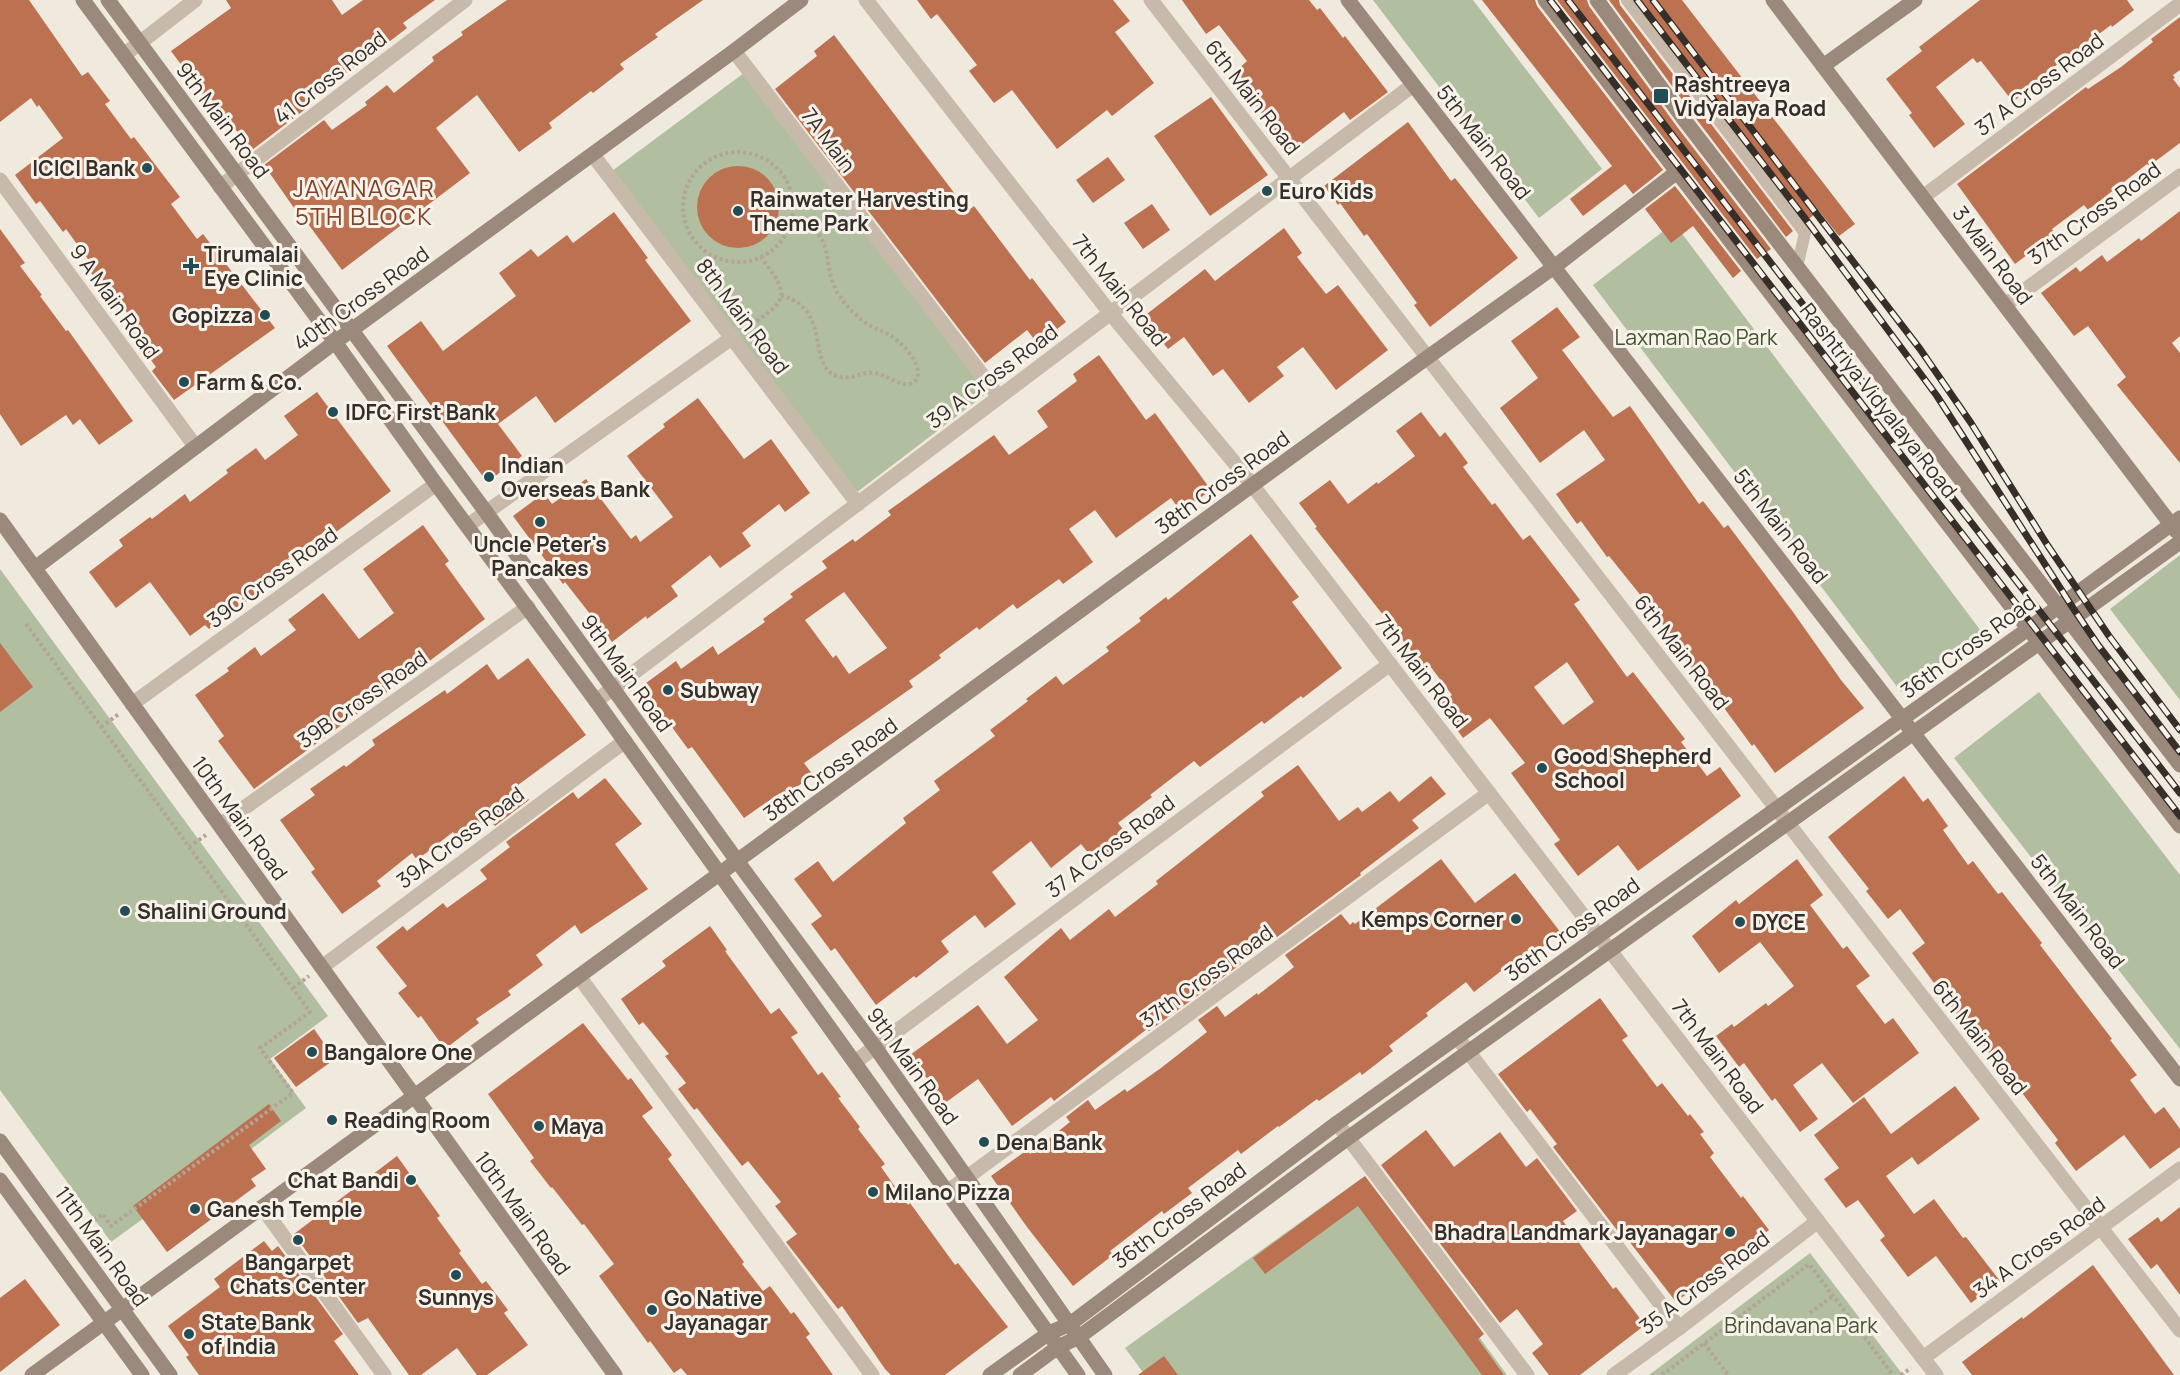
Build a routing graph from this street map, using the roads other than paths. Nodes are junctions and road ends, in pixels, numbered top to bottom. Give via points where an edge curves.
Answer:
1 (83, 0) edge
2 (108, 0) edge
3 (195, 0) edge
4 (465, 0) edge
5 (801, 0) edge
6 (866, 0) edge
7 (1151, 0) edge
8 (1348, 0) edge
9 (1545, 0) edge
10 (1596, 0) edge
11 (1626, 0) edge
12 (1773, 0) edge
13 (1915, 0) edge
14 (2180, 4) edge
15 (140, 43) junction
16 (734, 51) junction
17 (124, 55) junction
18 (1823, 66) junction
19 (1413, 85) junction
20 (593, 154) junction
21 (1677, 172) junction
22 (238, 175) junction
23 (2180, 176) edge
24 (1289, 178) junction
25 (0, 180) edge
26 (220, 187) junction
27 (1923, 197) junction
28 (1554, 267) junction
29 (1797, 267) junction
30 (2005, 305) junction
31 (1111, 314) junction
32 (352, 330) junction
33 (734, 337) junction
34 (335, 342) junction
35 (1428, 357) junction
36 (999, 397) junction
37 (195, 446) junction
38 (436, 484) junction
39 (1253, 486) junction
40 (858, 504) junction
41 (486, 512) junction
42 (0, 520) edge
43 (467, 526) junction
44 (2177, 526) edge
45 (2180, 542) edge
46 (35, 568) junction
47 (528, 607) junction
48 (2057, 607) junction
49 (2069, 622) junction
50 (2028, 629) junction
51 (2039, 643) junction
52 (1390, 664) junction
53 (612, 689) junction
54 (596, 701) junction
55 (132, 704) junction
56 (1903, 719) junction
57 (1914, 733) junction
58 (625, 741) junction
59 (2180, 765) edge
60 (1489, 793) junction
61 (1777, 808) junction
62 (1788, 823) junction
63 (220, 825) junction
64 (2180, 826) edge
65 (738, 862) junction
66 (721, 874) junction
67 (1599, 936) junction
68 (1610, 950) junction
69 (321, 967) junction
70 (580, 978) junction
71 (1457, 1037) junction
72 (874, 1047) junction
73 (1468, 1052) junction
74 (855, 1062) junction
75 (2180, 1079) edge
76 (413, 1097) junction
77 (1336, 1123) junction
78 (1348, 1138) junction
79 (0, 1141) edge
80 (2180, 1169) edge
81 (968, 1178) junction
82 (0, 1180) edge
83 (947, 1192) junction
84 (262, 1207) junction
85 (1818, 1221) junction
86 (2101, 1228) junction
87 (122, 1309) junction
88 (104, 1323) junction
89 (1070, 1323) junction
90 (1679, 1328) junction
91 (2180, 1330) edge
92 (1049, 1333) junction
93 (1079, 1337) junction
94 (1058, 1347) junction
95 (1923, 1358) junction
96 (33, 1375) edge
97 (142, 1375) edge
98 (170, 1375) edge
99 (384, 1375) edge
100 (615, 1375) edge
101 (872, 1375) edge
102 (990, 1375) edge
103 (1020, 1375) edge
104 (1078, 1375) edge
105 (1105, 1375) edge
106 (1527, 1375) edge
107 (1614, 1375) edge
108 (1936, 1375) edge

1 - 17 main road, 9th Main Road
2 - 15 main road, 9th Main Road
3 - 15 street
4 - 22 street, 41 Cross Road
5 - 16 main road, 40th Cross Road
6 - 31 street, 7th Main Road
7 - 24 street, 6th Main Road
8 - 19 main road, 5th Main Road
9 - 21 main road, Rashtriya Vidyalaya Road
10 - 29 main road, Rashtriya Vidyalaya Road
11 - 29 lane via 1805,233
12 - 18 main road, 3 Main Road
13 - 18 main road
14 - 27 street, 37 A Cross Road
15 - 17 street
15 - 22 main road, 9th Main Road
16 - 20 main road, 40th Cross Road
16 - 36 street, 7A Main
17 - 26 main road, 9th Main Road
18 - 27 main road, 3 Main Road
19 - 24 street, 39 A Cross Road
19 - 28 main road, 5th Main Road
20 - 32 main road, 40th Cross Road
20 - 33 street, 8th Main Road
21 - 28 main road, 38th Cross Road
21 - 50 main road, Rashtriya Vidyalaya Road
22 - 26 street, 41 Cross Road
22 - 32 main road, 9th Main Road
23 - 30 street, 37th Cross Road
24 - 31 street, 39 A Cross Road
24 - 35 street, 6th Main Road
25 - 37 street, 9 A Main Road
26 - 34 main road, 9th Main Road
27 - 30 main road, 3 Main Road
28 - 35 main road, 38th Cross Road
28 - 56 main road, 5th Main Road
29 - 48 main road, Rashtriya Vidyalaya Road
30 - 44 main road, 3 Main Road
31 - 36 street, 39 A Cross Road
31 - 39 street, 7th Main Road
32 - 34 main road, 40th Cross Road
32 - 41 main road, 9th Main Road
33 - 40 street, 8th Main Road
33 - 41 street
34 - 37 main road, 40th Cross Road
34 - 38 main road, 9th Main Road
35 - 39 main road, 38th Cross Road
35 - 61 street, 6th Main Road
36 - 40 street, 39 A Cross Road
37 - 46 main road, 40th Cross Road
38 - 43 main road, 9th Main Road
38 - 55 street, 39C Cross Road
39 - 52 street, 7th Main Road
39 - 65 main road, 38th Cross Road
40 - 53 street, 39 A Cross Road
41 - 43 street
41 - 53 main road, 9th Main Road
42 - 46 main road, 10th Main Road
43 - 47 main road, 9th Main Road
44 - 48 main road, 36th Cross Road
45 - 49 main road, 36th Cross Road
46 - 55 main road, 10th Main Road
47 - 54 main road, 9th Main Road
47 - 63 street, 39B Cross Road
48 - 49 main road, Rashtriya Vidyalaya Road
48 - 50 main road, 36th Cross Road
49 - 51 main road, 36th Cross Road
49 - 59 main road, Rashtriya Vidyalaya Road
50 - 51 main road, Rashtriya Vidyalaya Road
50 - 56 main road, 36th Cross Road
51 - 57 main road, 36th Cross Road
51 - 64 main road, Rashtriya Vidyalaya Road
52 - 60 street, 7th Main Road
52 - 72 street, 37 A Cross Road
53 - 54 street, 39 A Cross Road
53 - 65 main road, 9th Main Road
54 - 58 main road, 9th Main Road
55 - 63 main road, 10th Main Road
56 - 57 main road, 5th Main Road
56 - 61 main road, 36th Cross Road
57 - 62 main road, 36th Cross Road
57 - 75 main road, 5th Main Road
58 - 66 main road, 9th Main Road
58 - 69 street, 39A Cross Road
60 - 67 street, 7th Main Road
60 - 81 street, 37th Cross Road
61 - 62 street, 6th Main Road
61 - 67 main road, 36th Cross Road
62 - 68 main road, 36th Cross Road
62 - 86 street, 6th Main Road
63 - 69 main road, 10th Main Road
65 - 66 main road, 38th Cross Road
65 - 72 main road, 9th Main Road
66 - 70 main road, 38th Cross Road
66 - 74 main road, 9th Main Road
67 - 68 street, 7th Main Road
67 - 71 main road, 36th Cross Road
68 - 73 main road, 36th Cross Road
68 - 85 street, 7th Main Road
69 - 76 main road, 10th Main Road
70 - 76 main road, 38th Cross Road
70 - 101 street
71 - 73 street
71 - 77 main road, 36th Cross Road
72 - 74 street, 37 A Cross Road
72 - 81 main road, 9th Main Road
73 - 78 main road, 36th Cross Road
73 - 90 street
74 - 83 main road, 9th Main Road
76 - 84 main road, 38th Cross Road
76 - 100 main road, 10th Main Road
77 - 78 street
77 - 89 main road, 36th Cross Road
78 - 93 main road, 36th Cross Road
78 - 106 street
79 - 87 main road, 11th Main Road
80 - 86 street, 34 A Cross Road
81 - 83 street, 37th Cross Road
81 - 89 main road, 9th Main Road
82 - 88 main road, 11th Main Road
83 - 92 main road, 9th Main Road
84 - 87 main road, 38th Cross Road
84 - 99 street
85 - 90 street, 35 A Cross Road
85 - 95 street, 7th Main Road
86 - 91 street, 6th Main Road
86 - 95 street, 34 A Cross Road
87 - 88 main road, 38th Cross Road
87 - 98 main road, 11th Main Road
88 - 96 main road, 38th Cross Road
88 - 97 main road, 11th Main Road
89 - 92 main road, 36th Cross Road
89 - 93 main road, 9th Main Road
90 - 107 street, 35 A Cross Road
92 - 94 main road, 9th Main Road
92 - 102 main road, 36th Cross Road
93 - 94 main road, 36th Cross Road
93 - 105 main road, 9th Main Road
94 - 103 main road, 36th Cross Road
94 - 104 main road
95 - 108 street, 7th Main Road

